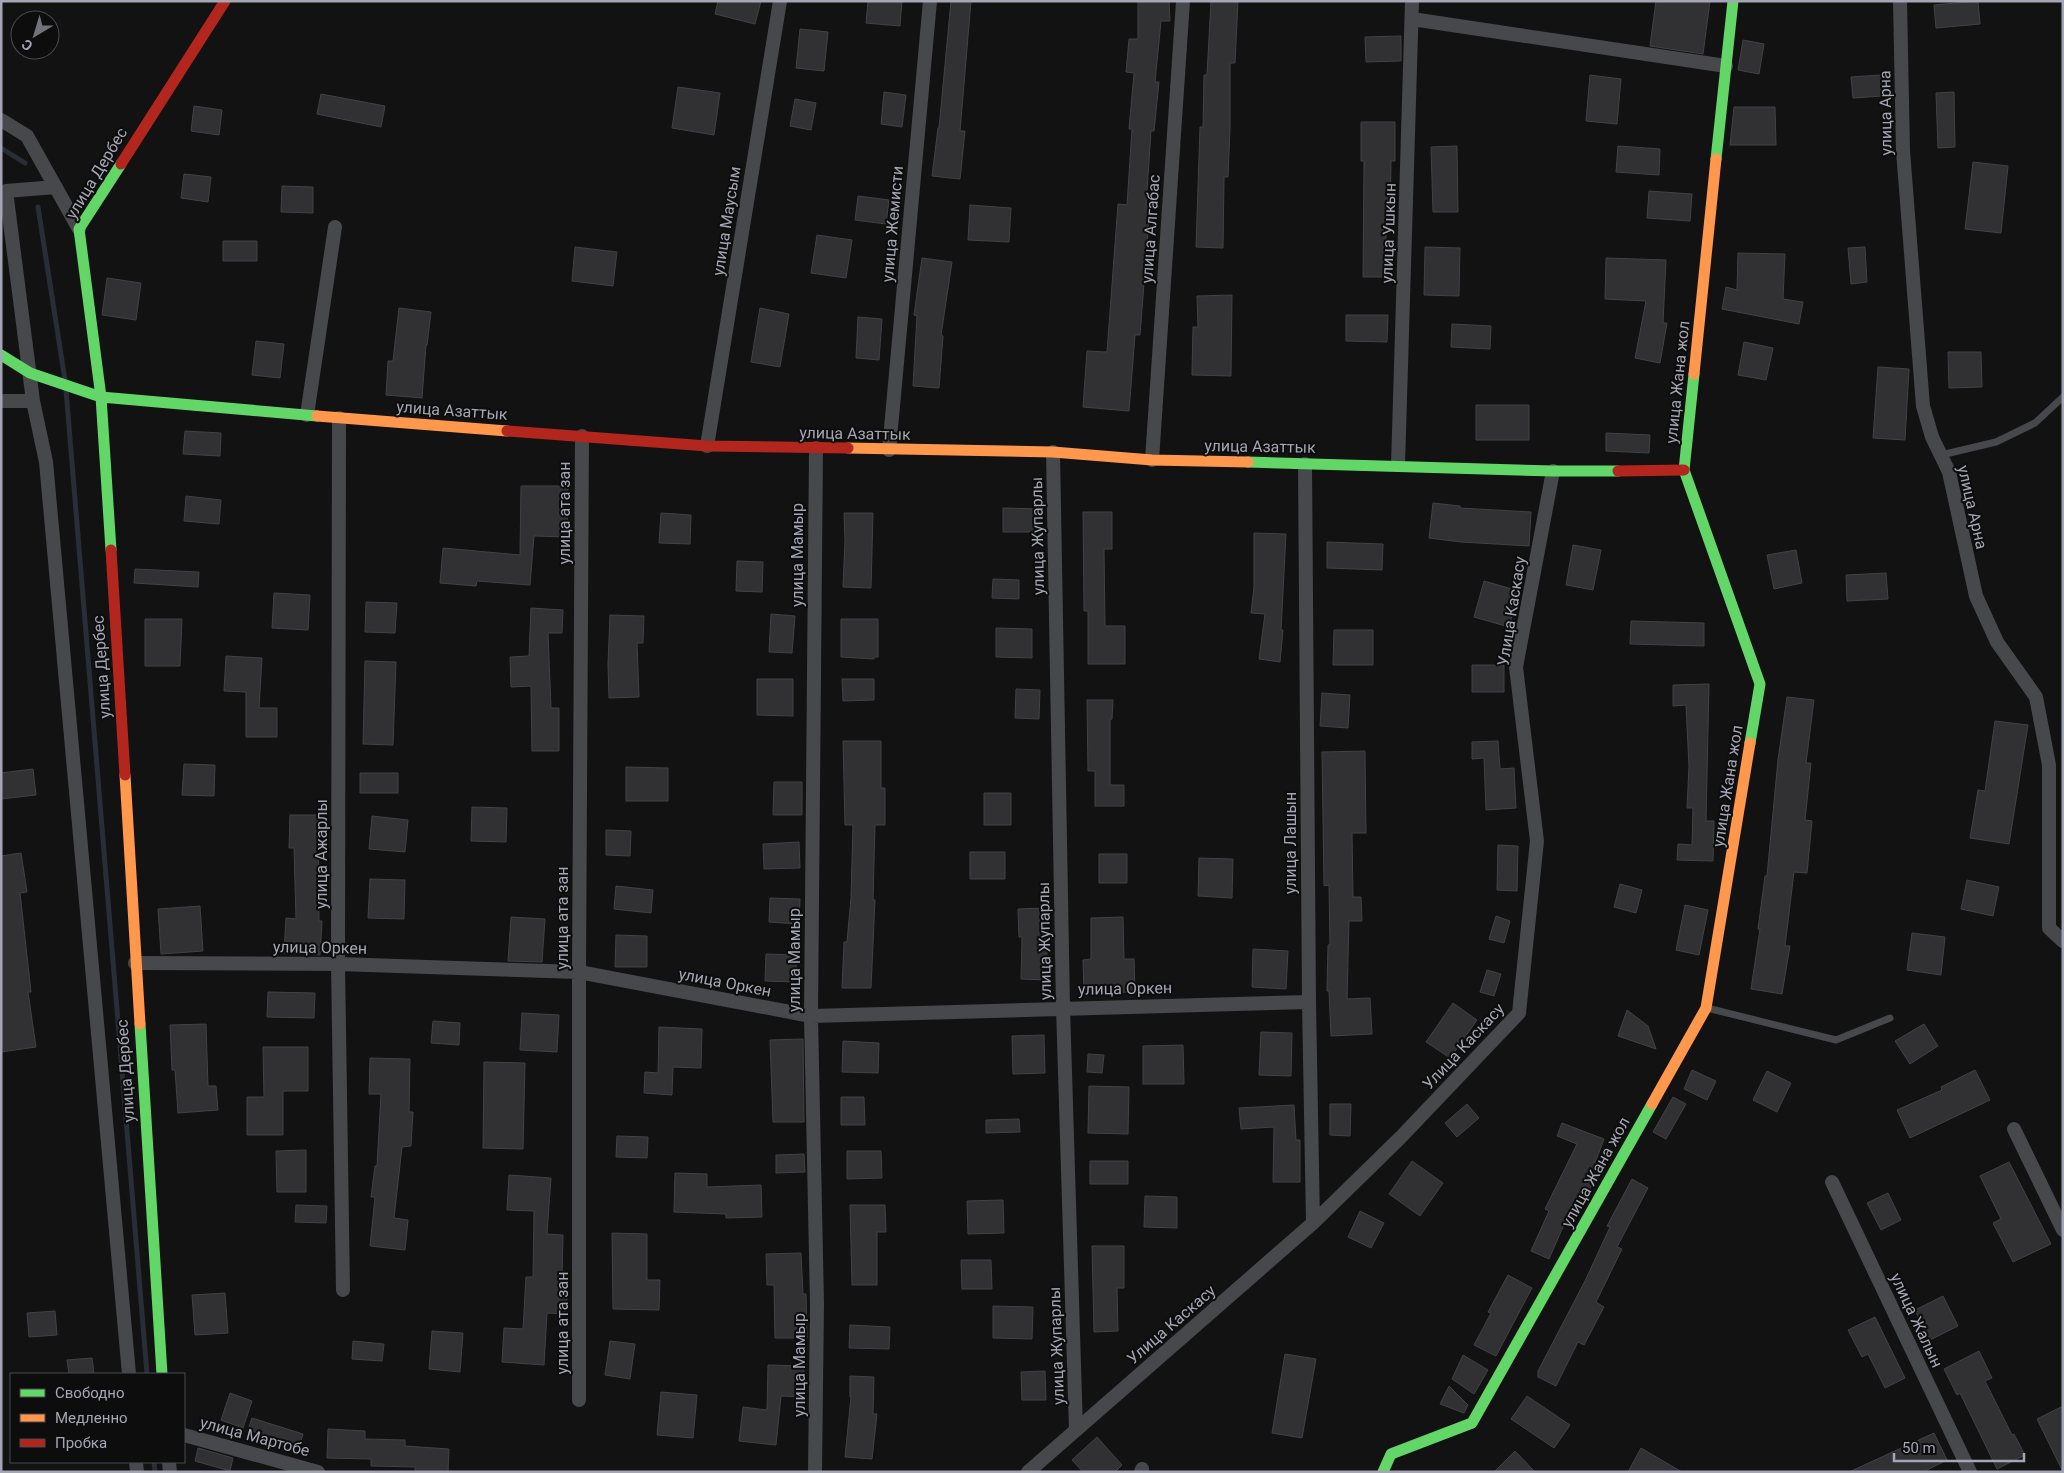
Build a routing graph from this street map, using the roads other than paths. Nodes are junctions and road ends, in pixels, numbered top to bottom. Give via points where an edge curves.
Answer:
1 (225, 1) edge
2 (780, 1) edge
3 (930, 1) edge
4 (1183, 1) edge
5 (1412, 1) edge
6 (1733, 1) edge
7 (1900, 1) edge
8 (1412, 19) junction
9 (1726, 66) junction
10 (1, 120) edge
11 (56, 187) junction
12 (335, 228) dead end
13 (79, 229) junction
14 (1, 355) edge
15 (30, 373) junction
16 (101, 397) junction
17 (2063, 397) edge
18 (33, 400) junction
19 (1, 401) edge
20 (307, 416) junction
21 (339, 418) junction
22 (582, 436) junction
23 (707, 446) junction
24 (816, 448) junction
25 (889, 450) junction
26 (1053, 452) junction
27 (1941, 455) junction
28 (1152, 460) junction
29 (1305, 464) junction
30 (1398, 465) junction
31 (1684, 470) junction
32 (1553, 471) junction
33 (2063, 941) edge
34 (136, 963) junction
35 (338, 964) junction
36 (579, 972) junction
37 (1309, 1002) junction
38 (1063, 1007) junction
39 (1706, 1008) junction
40 (811, 1016) junction
41 (1890, 1018) dead end
42 (2014, 1129) dead end
43 (1832, 1182) dead end
44 (1313, 1223) junction
45 (2063, 1230) edge
46 (343, 1290) dead end
47 (129, 1373) edge
48 (162, 1373) edge
49 (579, 1400) dead end
50 (1076, 1430) junction
51 (185, 1435) edge
52 (318, 1472) edge
53 (815, 1472) edge
54 (1028, 1472) edge
55 (1383, 1472) edge
56 (1970, 1472) edge

1 - 13 street, улица Дербес
2 - 23 street, улица Маусым
3 - 25 street, улица Жемисти
4 - 28 street, улица Алгабас
5 - 8 street, улица Ушкын
6 - 9 street, улица Жана жол
7 - 27 street, улица Арна via 1903,151 1923,406
8 - 9 street
8 - 30 street, улица Ушкын
9 - 31 street, улица Жана жол
10 - 11 street via 27,136
11 - 13 street
11 - 15 street, улица Дербес via 6,191
12 - 20 street
13 - 16 street, улица Дербес
14 - 15 street, улица Азаттык
15 - 16 street, улица Азаттык
15 - 18 street, улица Дербес
16 - 20 street, улица Азаттык
16 - 34 street, улица Дербес
17 - 27 lane via 2035,423 1996,442
18 - 19 street
18 - 47 street, улица Дербес via 46,472
20 - 21 street, улица Азаттык
21 - 22 street, улица Азаттык
21 - 35 street, улица Ажарлы
22 - 23 street, улица Азаттык
22 - 36 street, улица ата зан
23 - 24 street, улица Азаттык
24 - 25 street, улица Азаттык
24 - 40 street, улица Мамыр
25 - 26 street, улица Азаттык
26 - 28 street, улица Азаттык
26 - 38 street, улица Жупарлы
27 - 33 street, улица Арна via 1950,472 1976,596 1996,642 2036,697 2049,765 2049,928
28 - 29 street, улица Азаттык
29 - 30 street, улица Азаттык
29 - 37 street, улица Лашын
30 - 32 street, улица Азаттык
31 - 32 street, улица Азаттык
31 - 39 street, улица Жана жол via 1760,684
32 - 44 street, Улица Каскасу via 1516,667 1537,841 1519,1013 1401,1137
34 - 35 street, улица Оркен
34 - 48 street, улица Дербес
35 - 36 street, улица Оркен
35 - 46 street, улица Ажарлы
36 - 40 street, улица Оркен
36 - 49 street, улица ата зан
37 - 38 street, улица Оркен
37 - 44 street, улица Лашын
38 - 40 street, улица Оркен
38 - 50 street, улица Жупарлы
39 - 41 lane via 1836,1040
39 - 55 street, улица Жана жол via 1472,1423 1391,1454
40 - 53 street, улица Мамыр via 817,1304
42 - 45 street
43 - 56 street, улица Жалын
44 - 50 street, Улица Каскасу
50 - 54 street, Улица Каскасу
51 - 52 street, улица Мартобе

